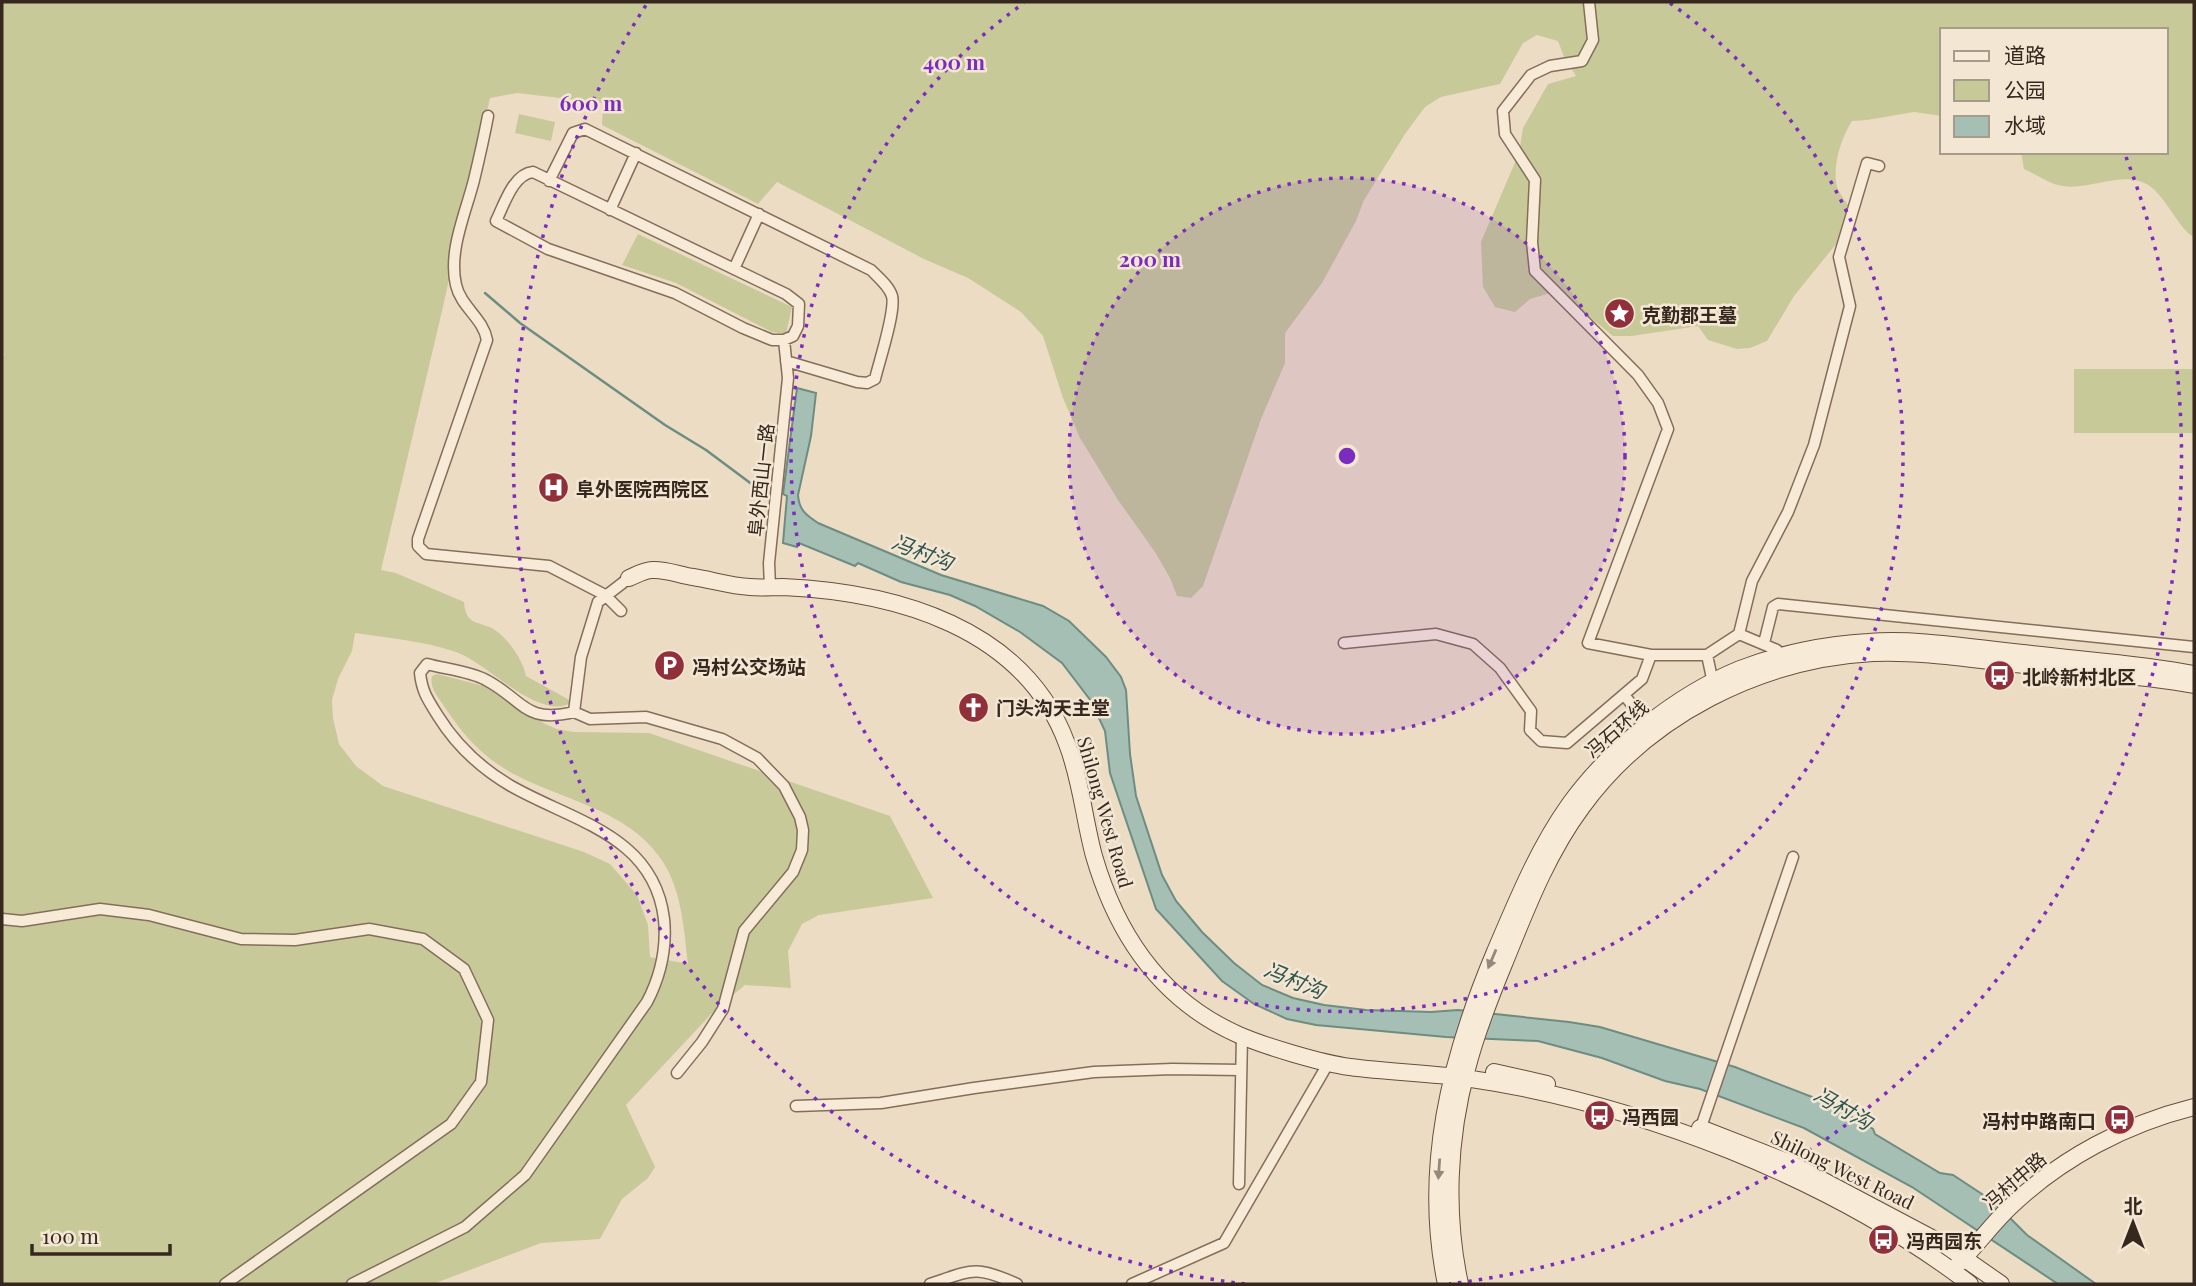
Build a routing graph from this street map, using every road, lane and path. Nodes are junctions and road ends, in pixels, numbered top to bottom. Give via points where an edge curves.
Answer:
1 (1589, 2) edge
2 (488, 116) dead end
3 (636, 153) junction
4 (1879, 166) dead end
5 (550, 180) junction
6 (610, 210) junction
7 (759, 214) junction
8 (734, 269) junction
9 (784, 341) junction
10 (786, 361) junction
11 (629, 578) joint
12 (770, 587) junction
13 (605, 595) junction
14 (621, 611) dead end
15 (1740, 634) junction
16 (1344, 643) dead end
17 (1764, 643) junction
18 (2194, 648) edge
19 (1651, 655) junction
20 (1707, 655) junction
21 (1782, 664) junction
22 (2194, 674) edge
23 (1713, 683) junction
24 (2194, 685) edge
25 (1625, 696) junction
26 (574, 712) junction
27 (1648, 725) junction
28 (1793, 857) dead end
29 (2, 919) edge
30 (1481, 1003) junction
31 (1242, 1036) junction
32 (1284, 1050) junction
33 (1329, 1062) junction
34 (1241, 1070) junction
35 (1459, 1072) junction
36 (677, 1073) dead end
37 (796, 1106) dead end
38 (2194, 1107) edge
39 (1699, 1133) junction
40 (1239, 1184) dead end
41 (1965, 1257) junction
42 (1951, 1270) junction
43 (225, 1284) edge
44 (352, 1284) edge
45 (930, 1284) edge
46 (1017, 1284) edge
47 (1132, 1284) edge
48 (1446, 1284) edge
49 (1460, 1284) edge
50 (1970, 1284) edge
51 (2001, 1284) edge

1 - 19 street via 1593,40 1582,61 1550,66 1531,75 1503,111 1505,134 1535,180 1535,271 1638,375 1658,403 1668,429 1588,643
2 - 13 street via 458,230 454,275 458,293 487,340 418,546 426,554 549,566
3 - 5 street via 585,129 573,133
3 - 6 street
3 - 7 street
4 - 15 street via 1867,163 1839,257 1850,306 1814,445 1788,512 1752,582
5 - 6 street
5 - 9 street via 526,173 517,180 496,221 548,249 675,293 772,341
6 - 8 street
7 - 8 street
7 - 10 street via 871,270 893,297 875,379 857,382
8 - 9 street via 799,304 798,326 793,337
9 - 10 street, 阜外西山一路
10 - 12 street, 阜外西山一路
11 - 12 main road, Shilong West Road via 651,570
11 - 13 street
12 - 31 main road, Shilong West Road via 817,588 919,612 974,634 1014,664 1046,703 1067,744 1095,857 1125,934 1168,988 1217,1024
13 - 14 street
13 - 26 street via 598,601 581,657
15 - 17 street
15 - 20 street
16 - 25 street via 1436,634 1473,645 1500,668 1531,711 1530,730 1541,741 1567,743
17 - 18 street via 1777,604
17 - 21 street via 1777,650
19 - 20 street
19 - 25 street via 1642,679
20 - 23 street
21 - 22 main road, 冯石环线 via 1845,644 1898,642
21 - 23 main road, 冯石环线 via 1740,669
21 - 24 main road, 冯石环线 via 1888,653 1951,656
21 - 30 main road, 冯石环线 via 1687,711 1606,778 1582,806 1546,866
23 - 27 main road, 冯石环线
25 - 27 street
26 - 36 street via 590,719 646,717 722,739 757,758 783,786 800,817 802,849 793,872 744,932 723,1009
26 - 44 street via 537,716 485,678 427,664 420,673 422,690 463,749 508,784 614,838 638,860 661,902 665,942 661,974 648,1002 525,1175 465,1227
27 -> 30 main road, 冯石环线 via 1588,781 1548,838 1517,899
28 - 39 street
29 - 43 street via 22,921 100,909 149,915 241,939 295,940 369,929 423,939 464,969 488,1020 481,1082 451,1125
30 - 35 main road, 冯石环线
31 - 32 main road, Shilong West Road
31 - 34 street
32 - 33 main road, Shilong West Road
32 - 35 main road, Shilong West Road
33 - 35 main road, Shilong West Road
33 - 47 street via 1224,1243
34 - 37 street via 1094,1072 881,1103
34 - 40 street
35 - 39 main road, Shilong West Road
35 -> 48 main road, 冯石环线 via 1438,1178 1439,1245
35 - 49 main road, 冯石环线 via 1451,1194
38 - 41 main road, 冯村中路 via 2139,1123 2046,1175
39 - 41 main road, Shilong West Road via 1790,1163
39 - 42 main road, Shilong West Road via 1831,1197
41 - 42 main road, 冯村中路
41 - 51 main road, Shilong West Road
42 - 50 main road, Shilong West Road
45 - 46 street via 975,1270

